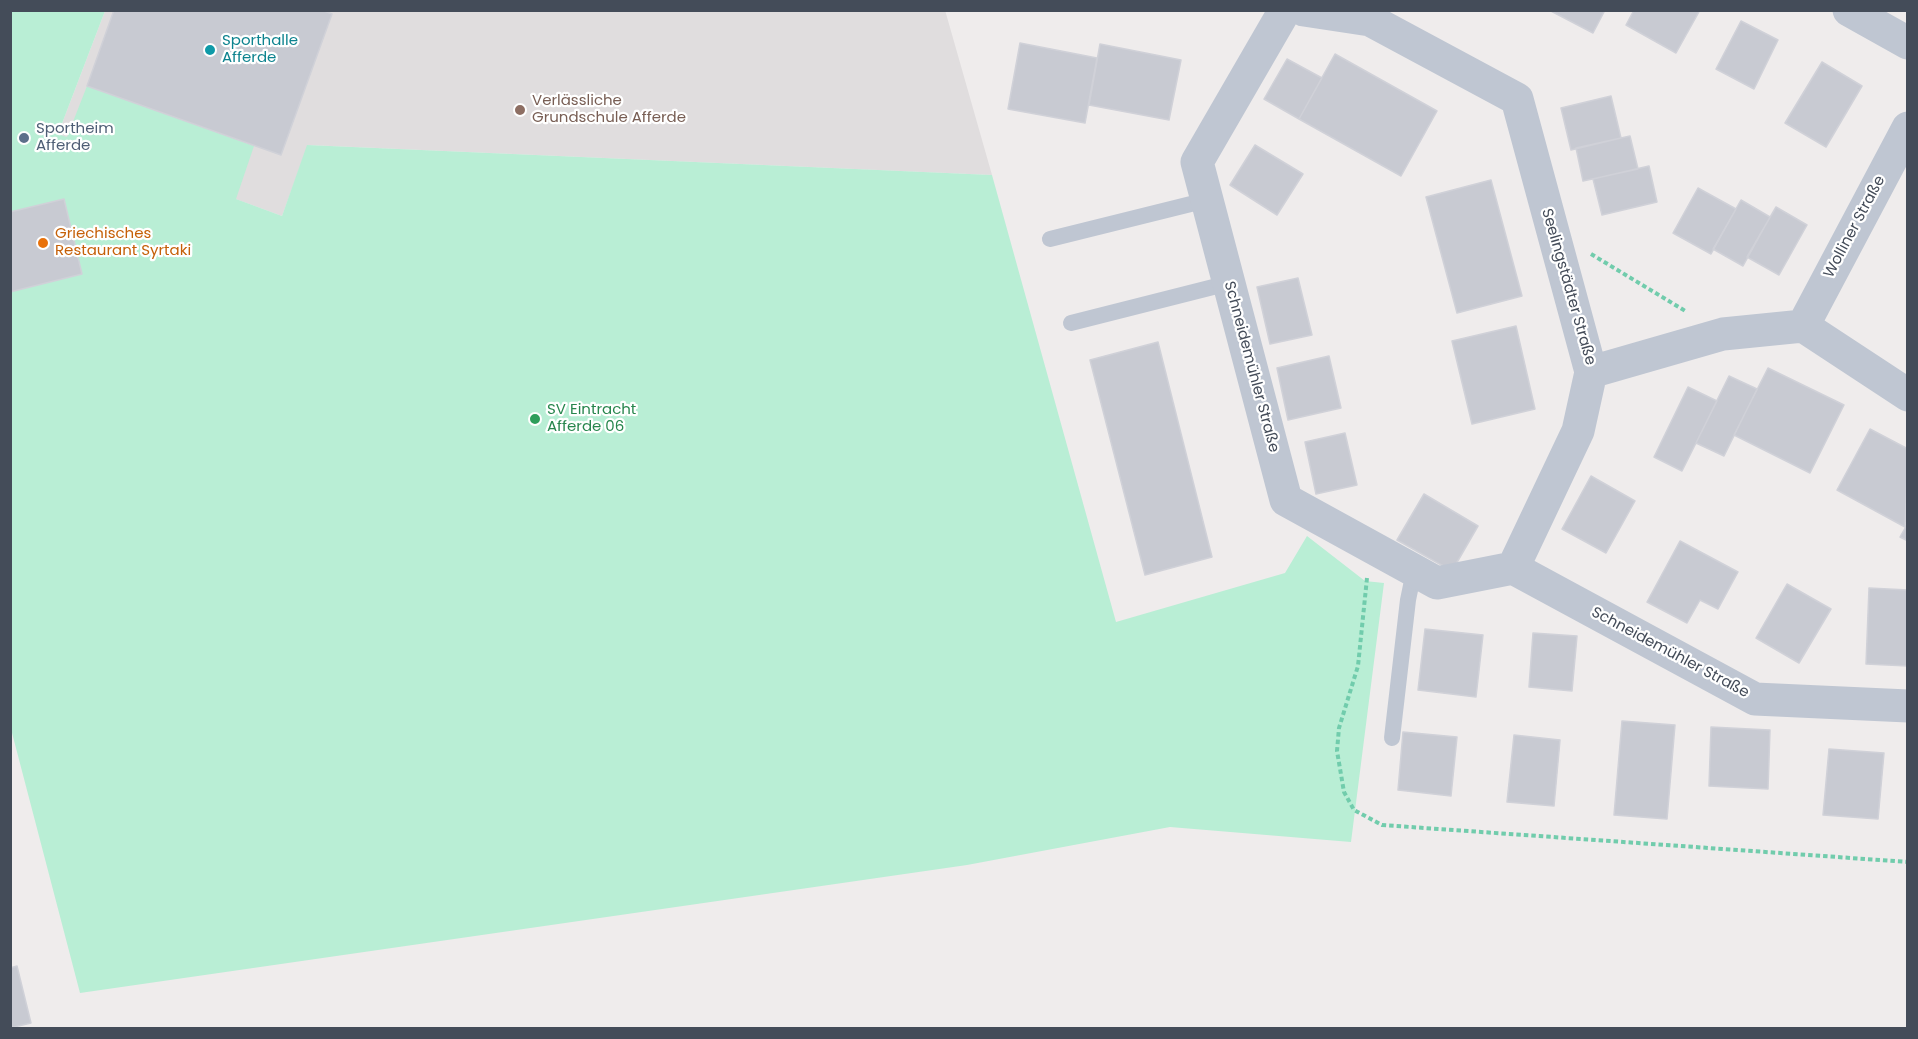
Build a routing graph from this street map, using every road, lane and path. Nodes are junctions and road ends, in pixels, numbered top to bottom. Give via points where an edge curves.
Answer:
1 (1286, 10) edge
2 (1304, 10) edge
3 (1849, 10) edge
4 (1373, 15) edge
5 (1908, 43) edge
6 (1908, 128) edge
7 (1207, 200) junction
8 (1550, 229) junction
9 (1050, 239) dead end
10 (1229, 283) junction
11 (1071, 323) dead end
12 (1803, 326) junction
13 (1724, 334) junction
14 (1592, 372) junction
15 (1908, 395) edge
16 (1370, 547) junction
17 (1513, 568) junction
18 (1414, 571) junction
19 (1908, 706) edge
20 (1392, 738) dead end
21 (1908, 862) edge

1 - 7 street, Schneidemühler Straße via 1197,162
2 - 4 street, Seelingstädter Straße
3 - 5 street
4 - 8 street, Seelingstädter Straße via 1517,99
6 - 12 street, Wolliner Straße
7 - 9 lane
7 - 10 street, Schneidemühler Straße
8 - 13 path
8 - 14 street, Seelingstädter Straße
10 - 11 lane
10 - 16 street, Schneidemühler Straße via 1286,500
12 - 13 street, Seelingstädter Straße
12 - 15 street
13 - 14 street, Seelingstädter Straße
14 - 17 street via 1578,431
16 - 18 street, Schneidemühler Straße
16 - 21 path via 1358,666 1339,728 1337,751 1344,792 1354,810 1382,825
17 - 18 street, Schneidemühler Straße via 1437,583
17 - 19 street, Schneidemühler Straße via 1755,699
18 - 20 lane

